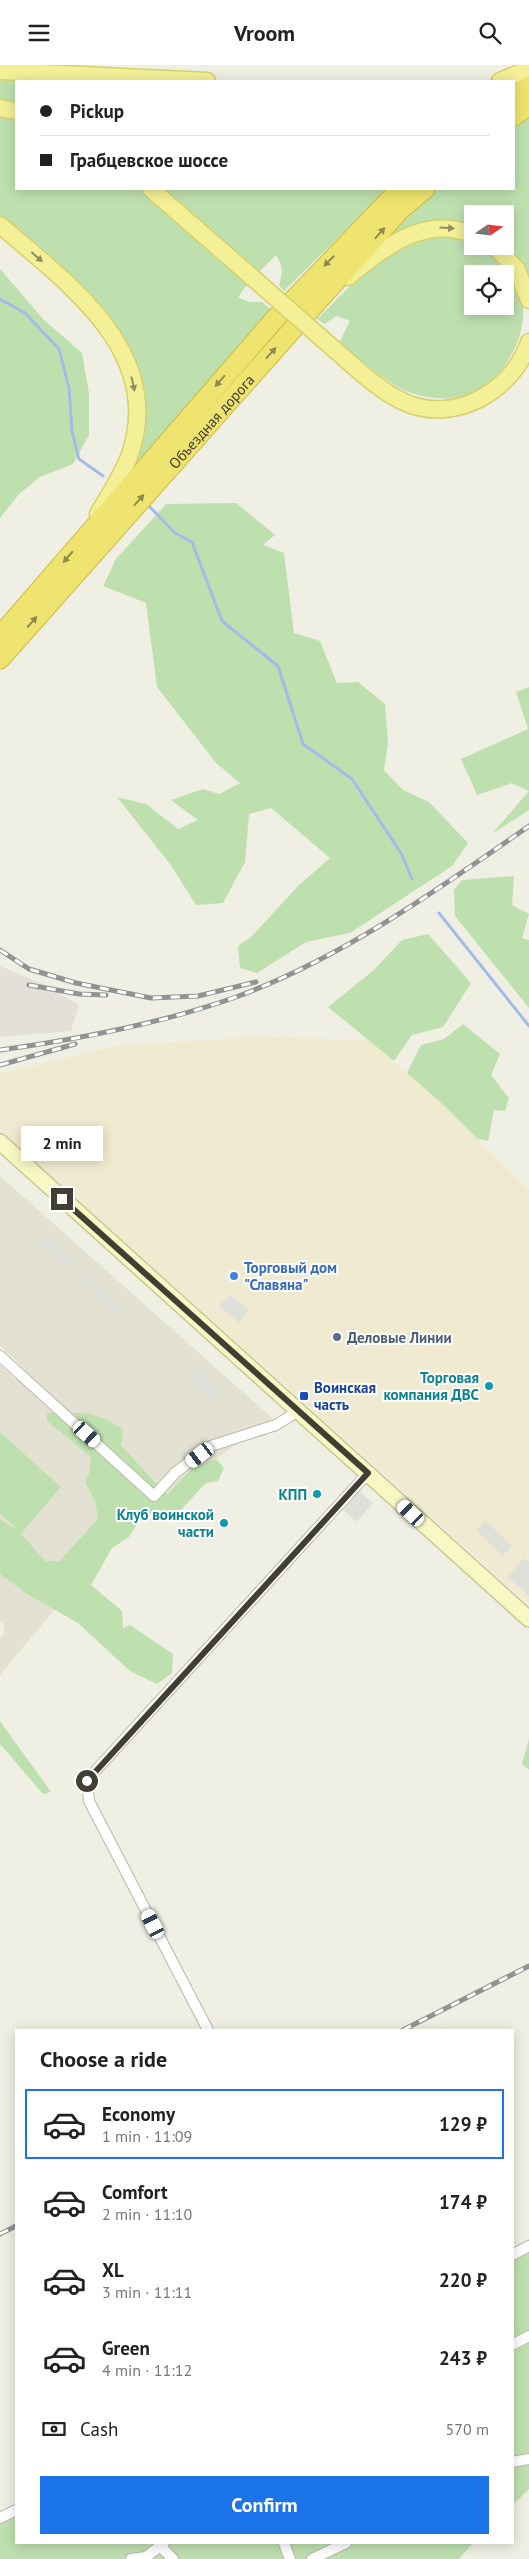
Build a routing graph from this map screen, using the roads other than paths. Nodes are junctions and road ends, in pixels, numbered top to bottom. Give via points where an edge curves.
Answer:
1 (529, 69) edge
2 (0, 71) edge
3 (186, 80) edge
4 (502, 80) edge
5 (529, 86) edge
6 (515, 96) edge
7 (529, 105) edge
8 (0, 108) edge
9 (15, 111) edge
10 (515, 115) edge
11 (152, 190) edge
12 (399, 190) edge
13 (424, 190) edge
14 (0, 225) edge
15 (464, 231) edge
16 (503, 255) edge
17 (529, 300) edge
18 (317, 302) junction
19 (529, 343) edge
20 (86, 535) junction
21 (0, 636) edge
22 (0, 659) edge
23 (0, 1142) edge
24 (0, 1355) edge
25 (298, 1411) junction
26 (368, 1473) junction
27 (529, 1619) edge
28 (207, 2029) edge
29 (529, 2247) edge
30 (514, 2254) edge
31 (529, 2336) edge
32 (514, 2344) edge
33 (529, 2459) edge
34 (514, 2462) edge
35 (15, 2510) edge
36 (0, 2518) edge
37 (162, 2544) edge
38 (284, 2544) edge
39 (344, 2544) edge
40 (131, 2559) edge
41 (173, 2559) edge
42 (290, 2559) edge
43 (312, 2559) edge

1 - 4 main road
2 - 3 main road
5 - 6 highway
7 - 10 highway
8 - 9 main road
11 - 19 main road, bridge via 390,395 416,406 439,409 463,405 490,393 519,365
12 -> 20 highway, Объездная дорога via 274,320
18 -> 13 highway, Объездная дорога via 401,209
14 -> 20 main road via 101,318 123,353 132,377 136,414 129,457
18 -> 15 main road via 361,266 404,237 441,227
16 - 17 main road via 517,270
22 -> 18 highway, Объездная дорога
20 -> 21 highway, Объездная дорога
23 - 25 main road
24 - 25 street via 154,1496 176,1472 212,1446 276,1425
25 - 26 main road
26 - 27 main road
26 - 28 street via 87,1781 89,1801
29 - 30 street
31 - 32 street
33 - 34 street
35 - 36 street
37 - 40 street via 146,2557
37 - 41 street
38 - 42 street
39 - 43 street

